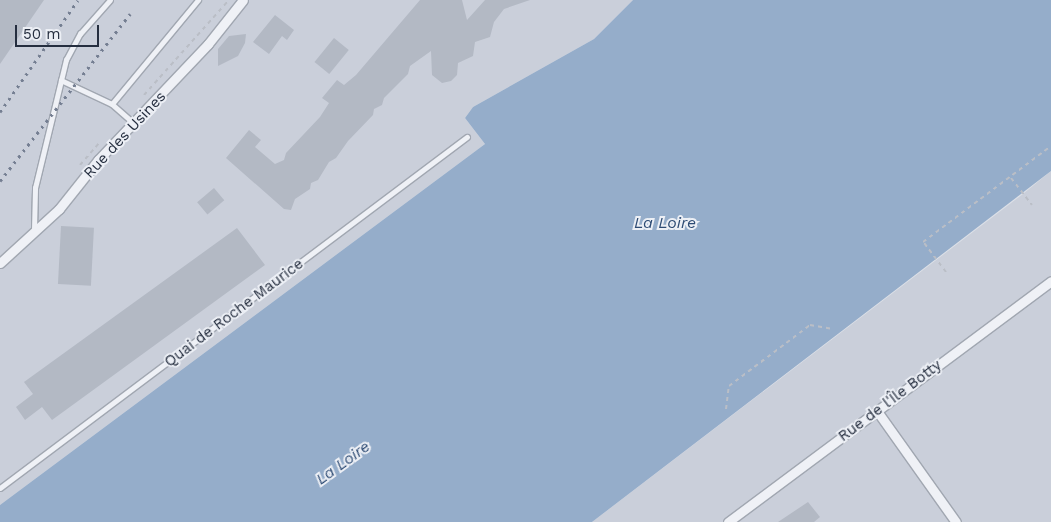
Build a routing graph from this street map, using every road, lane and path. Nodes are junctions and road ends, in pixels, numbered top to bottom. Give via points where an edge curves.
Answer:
1 (110, 0) edge
2 (198, 0) edge
3 (229, 0) edge
4 (243, 0) edge
5 (61, 80) junction
6 (140, 100) dead end
7 (112, 104) junction
8 (135, 124) junction
9 (467, 137) dead end
10 (102, 140) dead end
11 (1051, 146) edge
12 (90, 152) dead end
13 (1011, 178) junction
14 (1032, 204) dead end
15 (34, 234) junction
16 (0, 263) edge
17 (946, 272) dead end
18 (1051, 281) edge
19 (832, 329) dead end
20 (726, 409) dead end
21 (877, 411) junction
22 (0, 488) edge
23 (728, 522) edge
24 (956, 522) edge

1 - 5 lane via 73,44
2 - 7 lane
3 - 6 path
4 - 8 street, Rue des Usines via 208,44
5 - 7 lane
5 - 15 lane via 35,188
7 - 8 lane
8 - 15 street, Rue des Usines via 98,160
9 - 22 lane, Quai de Roche Maurice
10 - 12 path
11 - 13 path
13 - 14 path
13 - 17 path via 923,242
15 - 16 street, Rue des Usines
18 - 21 street, Rue de l'Île Botty
19 - 20 path via 810,325 729,386
21 - 23 street, Rue de l'Île Botty
21 - 24 street

